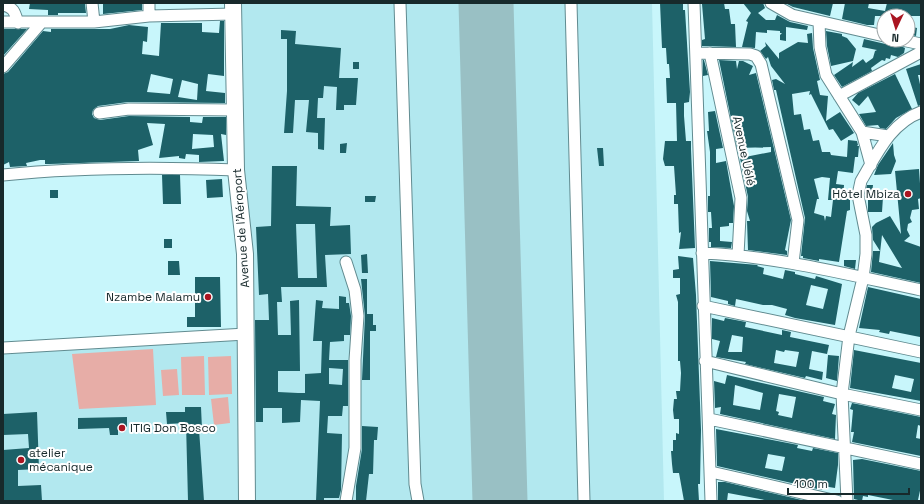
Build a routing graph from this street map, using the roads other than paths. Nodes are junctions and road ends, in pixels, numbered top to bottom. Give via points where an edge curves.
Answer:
1 (92, 3) edge
2 (149, 3) edge
3 (400, 3) edge
4 (571, 3) edge
5 (694, 3) edge
6 (771, 3) edge
7 (3, 5) edge
8 (233, 8) edge
9 (149, 16) junction
10 (3, 22) edge
11 (94, 22) junction
12 (819, 22) junction
13 (18, 23) junction
14 (40, 23) junction
15 (876, 34) edge
16 (921, 52) edge
17 (697, 53) junction
18 (710, 53) junction
19 (3, 67) edge
20 (840, 96) junction
21 (235, 110) junction
22 (921, 112) edge
23 (99, 113) dead end
24 (862, 132) junction
25 (888, 136) junction
26 (871, 165) junction
27 (236, 170) junction
28 (3, 175) edge
29 (702, 253) junction
30 (738, 254) junction
31 (346, 262) dead end
32 (793, 264) junction
33 (863, 278) junction
34 (921, 290) edge
35 (703, 306) junction
36 (246, 334) junction
37 (849, 336) junction
38 (3, 348) edge
39 (921, 352) edge
40 (705, 361) junction
41 (842, 394) junction
42 (921, 410) edge
43 (709, 419) junction
44 (845, 447) junction
45 (921, 464) edge
46 (711, 472) junction
47 (247, 501) edge
48 (346, 501) edge
49 (418, 501) edge
50 (584, 501) edge
51 (711, 501) edge
52 (837, 501) edge
53 (847, 501) edge

1 - 11 street
2 - 9 street
3 - 49 street via 415,484
4 - 50 street
5 - 17 street
6 - 12 street via 785,13
7 - 13 street via 14,11
8 - 9 street
8 - 21 highway, Avenue de l'Aéroport
9 - 11 street
10 - 13 street
11 - 14 street
12 - 15 street
12 - 20 street via 820,47 826,75
13 - 14 street
14 - 19 street
16 - 20 street
17 - 18 street
17 - 29 street
18 - 30 street, Avenue Uélé via 741,198
18 - 32 street via 750,54 756,56 761,64 798,220
20 - 24 street
21 - 23 street via 129,109
21 - 27 highway, Avenue de l'Aéroport
22 - 25 street via 905,121
24 - 25 street
24 - 26 street
25 - 26 street
26 - 33 street via 861,182 858,195 866,245
27 - 28 street via 154,167
27 - 36 highway, Avenue de l'Aéroport via 245,254
29 - 30 street
29 - 35 street
30 - 32 street
31 - 48 street via 355,290 358,316 355,448
32 - 33 street
33 - 34 street
33 - 37 street
35 - 37 street
35 - 40 street
36 - 38 street
36 - 47 highway, Avenue de l'Aéroport
37 - 39 street
37 - 41 street
40 - 41 street
40 - 43 street
41 - 42 street
41 - 44 street
43 - 44 street
43 - 46 street
44 - 45 street
44 - 53 street
46 - 51 street
46 - 52 street

